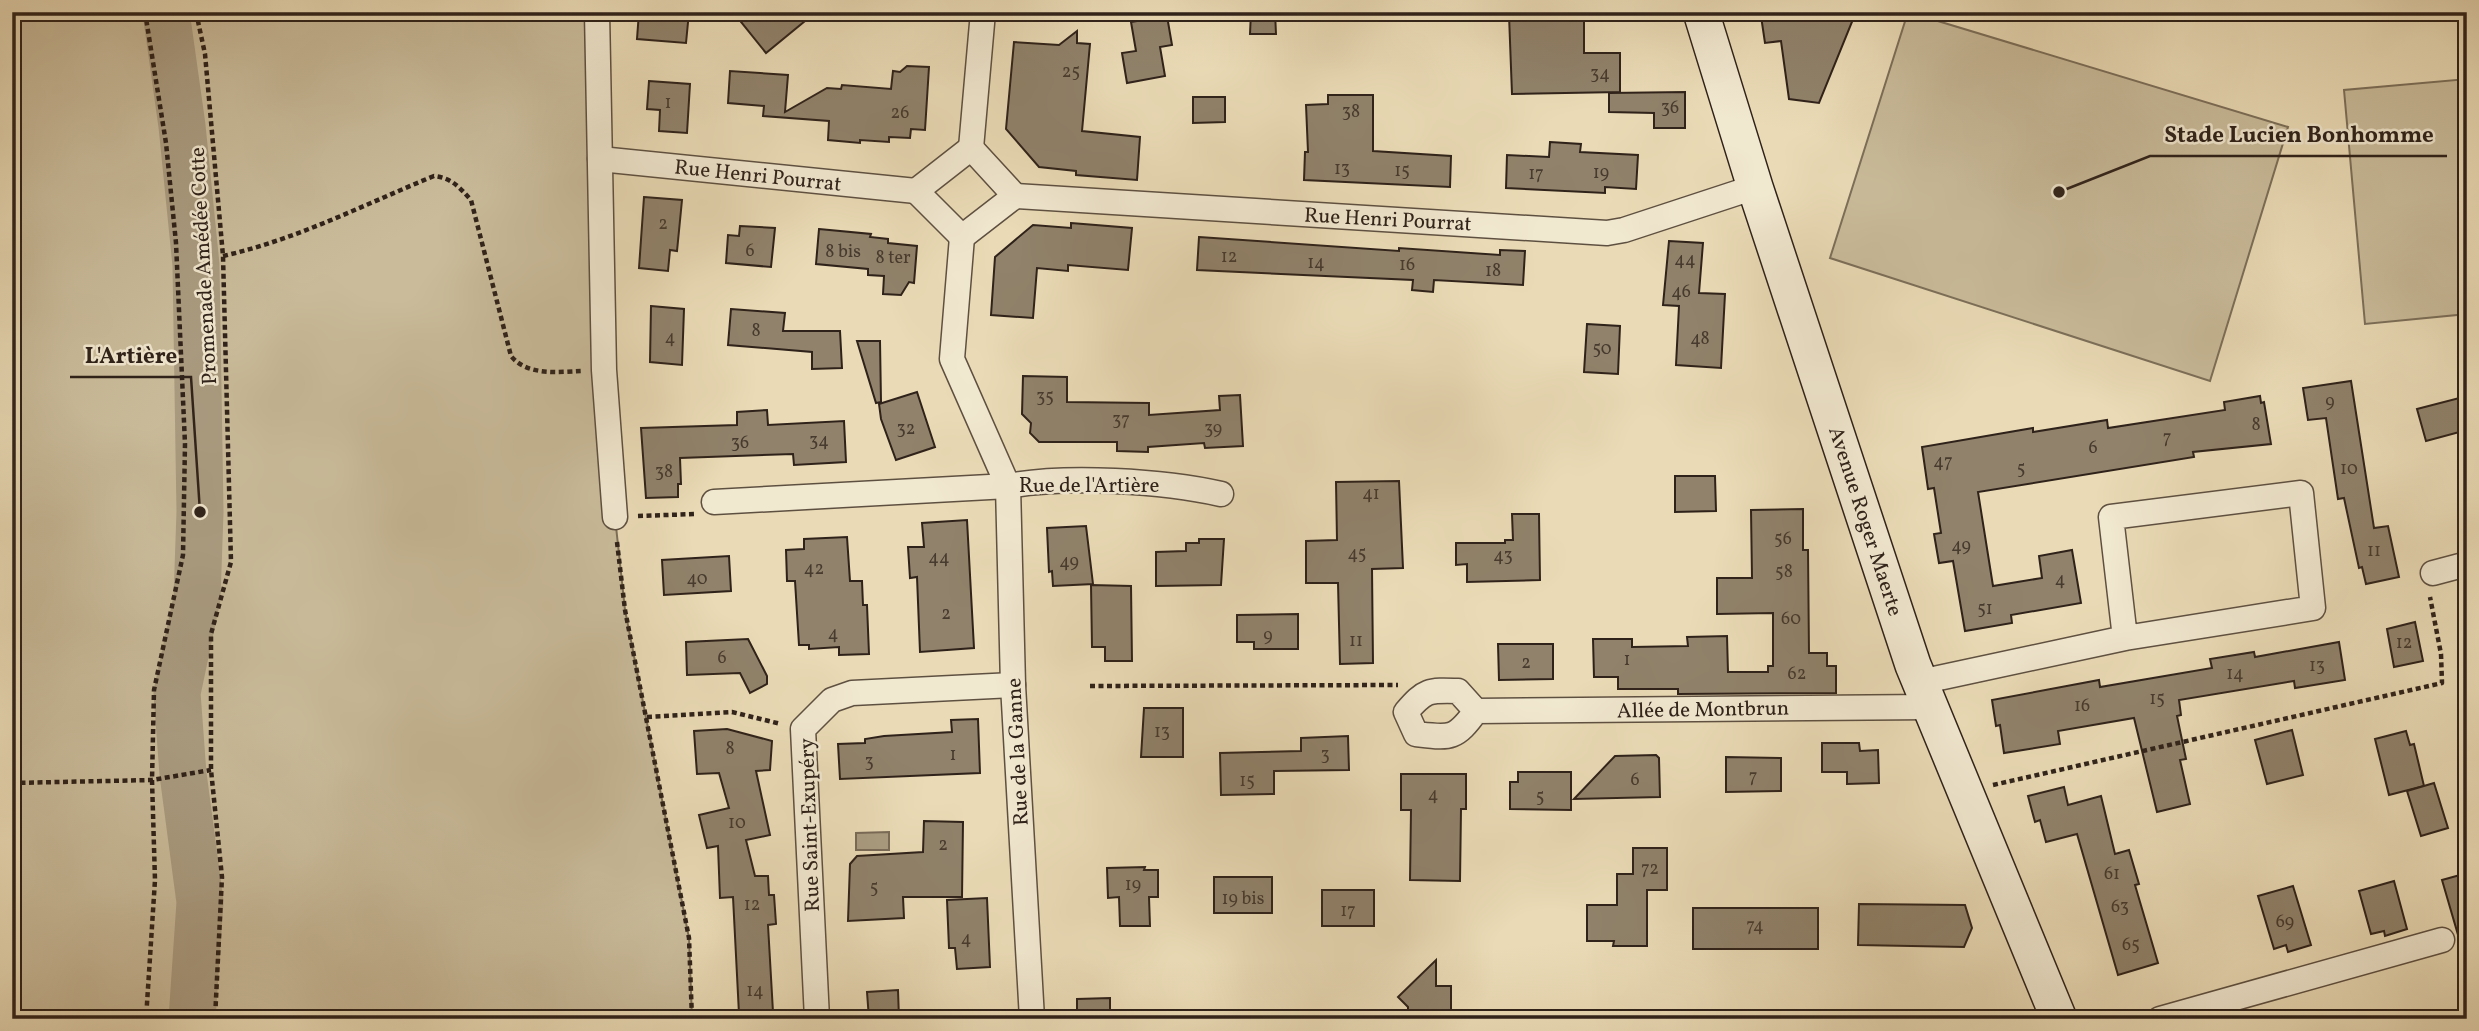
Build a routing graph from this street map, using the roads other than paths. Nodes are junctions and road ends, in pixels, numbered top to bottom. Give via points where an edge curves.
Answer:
1 (597, 12) edge
2 (983, 12) edge
3 (1701, 12) edge
4 (971, 148) junction
5 (600, 159) junction
6 (1755, 187) junction
7 (916, 191) junction
8 (1015, 196) junction
9 (962, 237) junction
10 (1008, 486) junction
11 (1221, 494) dead end
12 (714, 502) road end
13 (615, 517) road end
14 (2467, 564) edge
15 (2433, 573) road end
16 (2124, 638) junction
17 (1013, 685) junction
18 (1925, 694) junction
19 (1476, 711) junction
20 (2442, 940) dead end
21 (817, 1019) edge
22 (1032, 1019) edge
23 (2059, 1019) edge
24 (2160, 1019) edge

1 - 5 street
2 - 4 street
3 - 6 main road, Avenue Roger Maerte
4 - 7 street
4 - 8 street
5 - 7 street, Rue Henri Pourrat
5 - 13 street via 604,370
6 - 8 street, Rue Henri Pourrat via 1607,233
6 - 18 main road, Avenue Roger Maerte
7 - 9 street
8 - 9 street
9 - 10 street, Rue de l'Artière via 952,359
10 - 11 street, Rue de l'Artière via 1034,481 1172,485
10 - 12 street
10 - 17 street, Rue de la Ganne
14 - 15 street
16 - 16 street, Allée de Montbrun via 2313,608 2301,493 2111,517
16 - 18 street, Allée de Montbrun
17 - 21 street, Rue Saint-Exupéry via 852,693 832,700 803,729
17 - 22 street, Rue de la Ganne
18 - 19 street, Allée de Montbrun
18 - 23 main road, Avenue Roger Maerte
19 - 19 street via 1458,691 1434,690 1422,693 1406,712 1416,734 1447,738 1461,732
20 - 24 street

